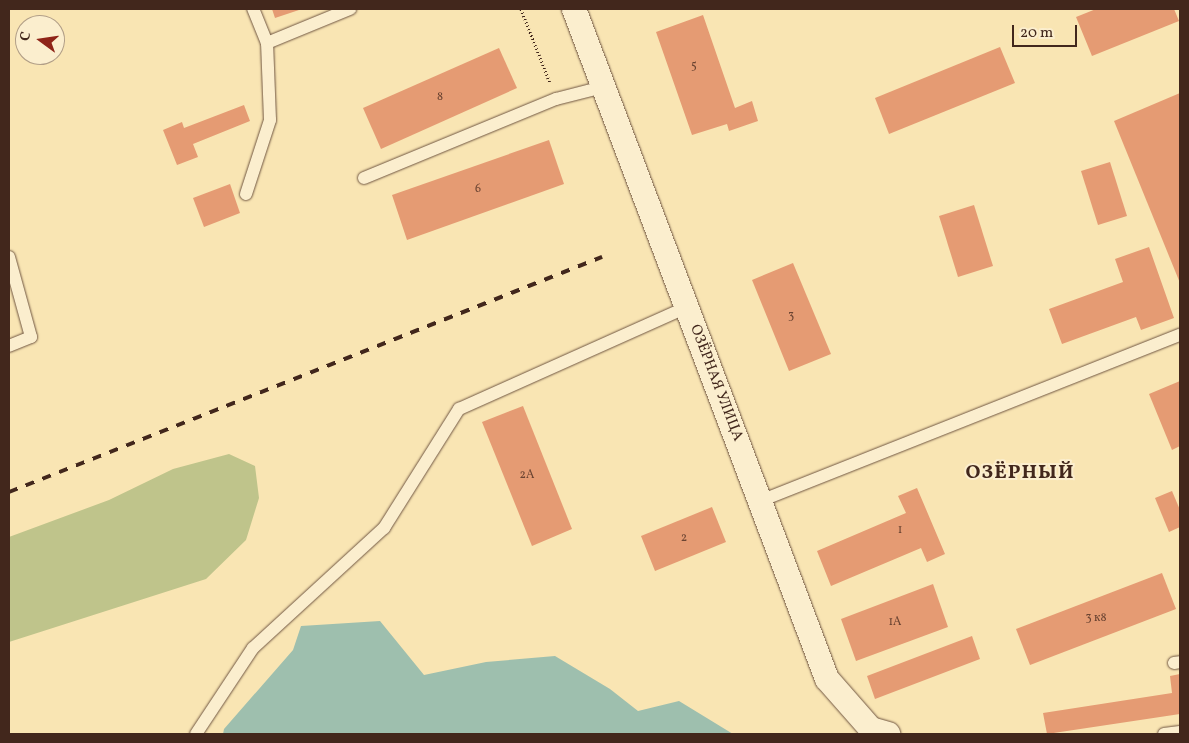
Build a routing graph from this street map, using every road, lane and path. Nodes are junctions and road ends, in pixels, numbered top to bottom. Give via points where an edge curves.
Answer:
1 (253, 9) edge
2 (350, 9) edge
3 (521, 9) edge
4 (574, 9) edge
5 (267, 43) junction
6 (603, 87) junction
7 (556, 99) junction
8 (364, 178) dead end
9 (246, 194) dead end
10 (9, 257) edge
11 (687, 307) junction
12 (1180, 335) edge
13 (9, 346) edge
14 (760, 501) junction
15 (1180, 732) edge
16 (196, 734) edge
17 (888, 734) edge
18 (1164, 734) edge

1 - 5 lane
2 - 5 lane
3 - 7 path
4 - 6 street, ОЗЁРНАЯ УЛИЦА
5 - 9 lane via 270,120
6 - 7 lane
6 - 11 street, ОЗЁРНАЯ УЛИЦА
7 - 8 lane
10 - 13 lane via 31,337
11 - 14 street, ОЗЁРНАЯ УЛИЦА
11 - 16 lane via 459,409 384,528 253,648
12 - 14 lane
14 - 17 street, ОЗЁРНАЯ УЛИЦА via 827,679 871,729
15 - 18 lane

